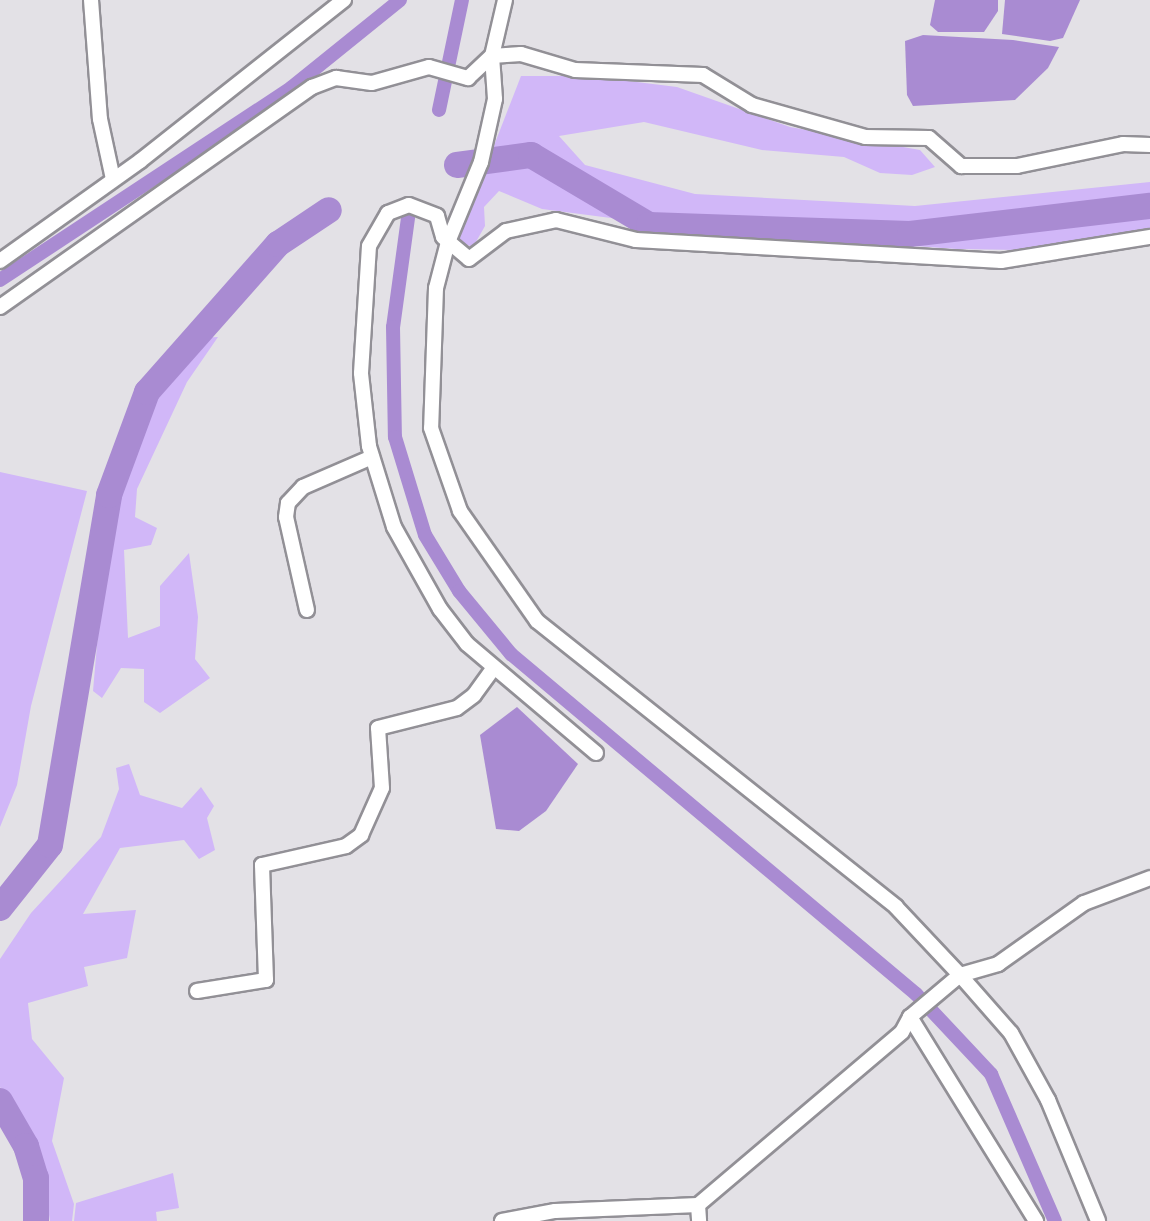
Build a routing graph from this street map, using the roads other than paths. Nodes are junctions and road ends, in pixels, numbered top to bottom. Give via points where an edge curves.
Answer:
1 (91, 0) edge
2 (344, 0) edge
3 (505, 0) edge
4 (492, 56) junction
5 (1150, 145) edge
6 (113, 179) junction
7 (1150, 237) edge
8 (448, 242) junction
9 (0, 261) edge
10 (0, 307) edge
11 (372, 457) junction
12 (307, 610) dead end
13 (492, 670) junction
14 (596, 753) dead end
15 (1150, 878) edge
16 (954, 979) junction
17 (197, 991) dead end
18 (910, 1017) junction
19 (698, 1205) junction
20 (502, 1221) edge
21 (699, 1221) edge
22 (1036, 1221) edge
23 (1098, 1221) edge

1 - 6 street via 100,119
2 - 6 street
3 - 4 street
4 - 5 street via 521,54 575,70 703,75 752,105 865,137 929,138 961,166 1017,166 1123,144
4 - 8 street via 495,99 481,162
4 - 10 street via 468,78 436,68 372,83 336,78 312,87
6 - 9 street
7 - 8 street via 1001,261 636,240 556,220 506,231 469,259
8 - 11 street via 437,216 409,205 388,213 369,246 361,331
8 - 16 street via 436,288 431,428 460,511 486,555 537,621 896,907
11 - 12 street via 303,487 288,503 286,517
11 - 13 street via 394,527 426,587
13 - 14 street
13 - 17 street via 457,708 378,728 382,788 361,835 346,846 262,865 266,980
15 - 16 street via 1084,903 998,964
16 - 18 street
16 - 23 street via 1018,1046 1048,1100
18 - 19 street via 902,1032
18 - 22 street
19 - 20 street via 555,1211
19 - 21 street

